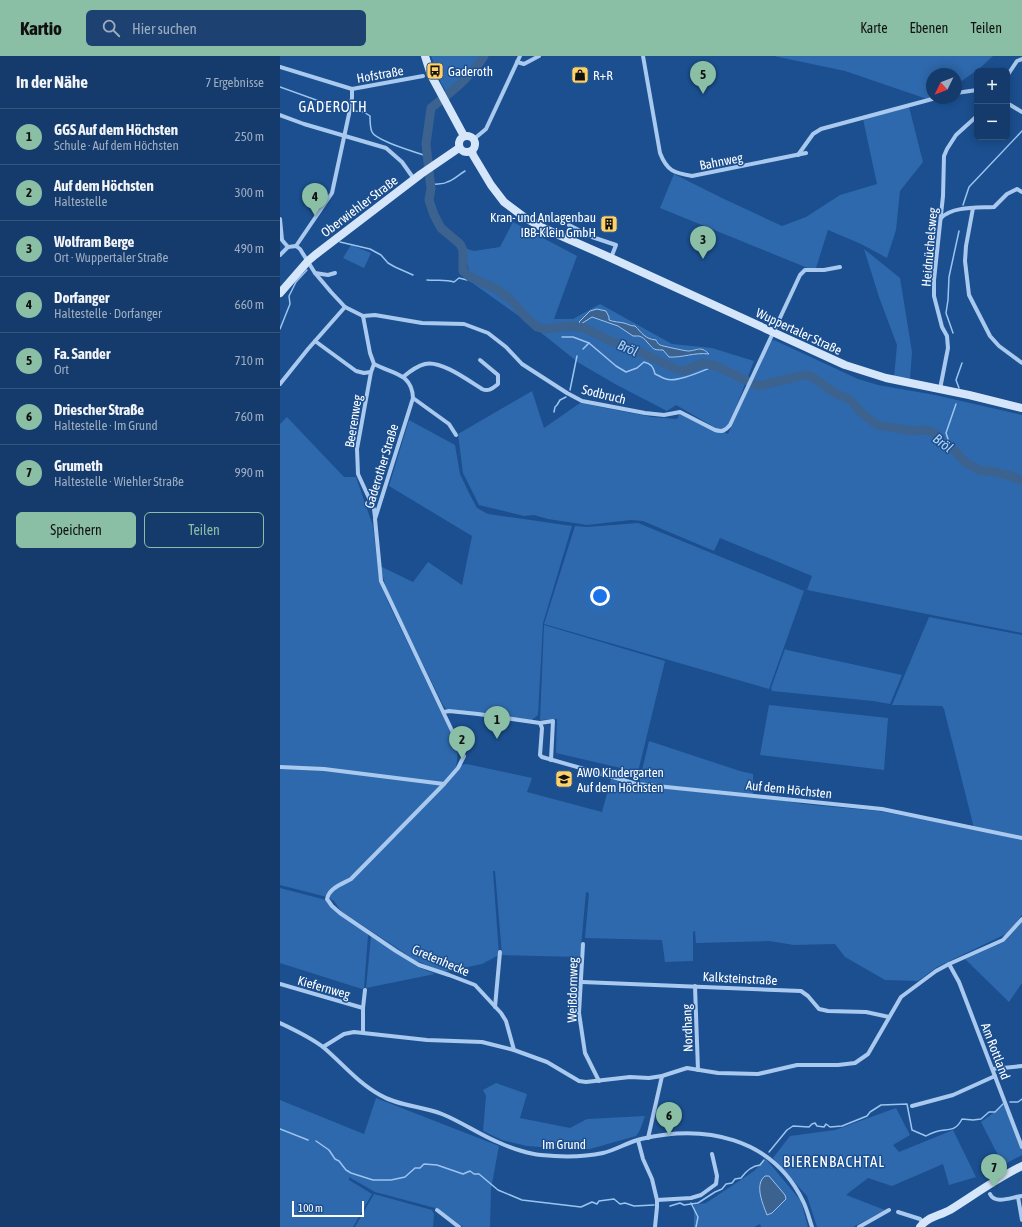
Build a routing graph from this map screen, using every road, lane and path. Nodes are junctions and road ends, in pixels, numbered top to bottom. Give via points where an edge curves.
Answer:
1 (425, 56) edge
2 (520, 56) edge
3 (539, 56) edge
4 (643, 56) edge
5 (1022, 59) edge
6 (517, 62) junction
7 (280, 66) edge
8 (1010, 71) edge
9 (423, 76) dead end
10 (352, 89) junction
11 (974, 90) edge
12 (962, 92) edge
13 (926, 101) edge
14 (1009, 104) edge
15 (1022, 112) edge
16 (280, 115) edge
17 (974, 119) edge
18 (345, 135) junction
19 (464, 136) junction
20 (474, 139) junction
21 (460, 148) junction
22 (472, 151) junction
23 (806, 153) dead end
24 (798, 155) junction
25 (414, 179) junction
26 (1022, 192) edge
27 (973, 208) junction
28 (941, 218) junction
29 (280, 220) edge
30 (569, 225) dead end
31 (296, 246) junction
32 (288, 247) junction
33 (280, 255) edge
34 (612, 258) junction
35 (308, 261) junction
36 (840, 267) dead end
37 (315, 273) junction
38 (335, 273) dead end
39 (280, 293) edge
40 (345, 307) junction
41 (363, 316) junction
42 (773, 332) junction
43 (314, 341) junction
44 (480, 360) dead end
45 (1022, 363) edge
46 (374, 364) junction
47 (371, 372) junction
48 (403, 377) junction
49 (280, 384) edge
50 (940, 389) junction
51 (413, 398) junction
52 (1022, 408) edge
53 (456, 435) dead end
54 (375, 519) junction
55 (444, 712) junction
56 (540, 723) junction
57 (551, 760) junction
58 (280, 767) edge
59 (444, 784) junction
60 (1022, 838) edge
61 (1022, 919) edge
62 (583, 944) dead end
63 (500, 952) dead end
64 (949, 964) junction
65 (582, 982) junction
66 (280, 984) edge
67 (695, 986) junction
68 (365, 990) dead end
69 (495, 1007) junction
70 (363, 1008) junction
71 (889, 1017) junction
72 (280, 1023) edge
73 (363, 1032) junction
74 (323, 1047) junction
75 (514, 1050) junction
76 (1022, 1066) edge
77 (993, 1069) junction
78 (698, 1070) junction
79 (662, 1076) junction
80 (995, 1076) junction
81 (599, 1081) junction
82 (912, 1106) dead end
83 (648, 1138) junction
84 (638, 1140) junction
85 (1022, 1147) edge
86 (712, 1154) dead end
87 (1022, 1166) edge
88 (990, 1194) dead end
89 (1020, 1196) edge
90 (657, 1200) junction
91 (437, 1210) dead end
92 (890, 1210) dead end
93 (898, 1212) dead end
94 (1022, 1220) edge
95 (922, 1225) edge
96 (459, 1227) edge
97 (655, 1227) edge
98 (812, 1227) edge
99 (859, 1227) edge

1 - 19 main road via 441,96
2 - 6 street
3 - 6 street via 524,64
4 - 24 street, Bahnweg via 660,153 670,170 692,176
5 - 8 street via 1017,60
6 - 20 street via 486,129
7 - 10 street, Hofstraße
9 - 10 street, Hofstraße
10 - 18 street
11 - 12 street
13 - 24 street via 812,134
14 - 15 street
16 - 18 street
17 - 28 street, Heidnüchelsweg via 956,135 944,156
18 - 25 street via 386,148 402,162
18 - 31 street via 332,193
19 - 20 main road via 468,135
19 - 21 main road via 459,142
20 - 22 main road via 475,147
21 - 22 main road via 465,152
21 - 25 main road, Oberwiehler Straße
22 - 34 main road, Wuppertaler Straße via 504,202 543,228
23 - 24 street, Bahnweg
25 - 35 main road, Oberwiehler Straße
26 - 27 street via 1017,189 1006,194 994,207
27 - 28 street via 946,214
27 - 45 street via 965,261 969,295 990,336
28 - 50 street, Heidnüchelsweg via 934,296 947,336 948,348
29 - 32 street via 282,240
30 - 34 street via 592,237 616,245
31 - 32 street
31 - 35 street
32 - 33 street
34 - 42 main road, Wuppertaler Straße
35 - 37 street
35 - 39 main road, Oberwiehler Straße
36 - 42 street, Sodbruch via 805,270 800,275
37 - 38 street
37 - 40 street
40 - 41 street
40 - 43 street
41 - 42 street, Sodbruch via 464,324 481,329 506,347 522,364 582,401 644,413 664,415 680,412 720,432 730,425
41 - 46 street
42 - 50 main road, Wuppertaler Straße via 864,372
43 - 47 street via 356,371
43 - 49 street
44 - 48 street via 498,375 498,384 490,390 486,391 434,364 425,364
46 - 47 street, Beerenweg
46 - 48 street
47 - 54 street, Beerenweg via 357,449 358,474 374,509
48 - 51 street via 410,384
50 - 52 main road, Wuppertaler Straße
51 - 53 street via 449,424
51 - 54 street, Gaderother Straße
54 - 55 street, Gaderother Straße via 381,581
55 - 56 street
55 - 59 street, Gaderother Straße via 464,756 458,768
56 - 57 street via 540,756
56 - 57 street via 553,721
57 - 60 street, Auf dem Höchsten via 637,784 882,809
58 - 59 street via 324,769
59 - 69 street, Gretenhecke via 351,878 333,889 327,899 332,906 419,965 475,985
61 - 64 street via 1003,940
62 - 65 street, Weißdornweg
63 - 69 street
64 - 71 street via 901,998
64 - 77 street, Am Rottland via 959,982
65 - 67 street, Kalksteinstraße
65 - 81 street, Weißdornweg via 579,1013 585,1054
66 - 70 street, Kiefernweg
67 - 71 street, Kalksteinstraße via 801,991 819,1009 866,1012
67 - 78 street, Nordhang
68 - 70 street, Kiefernweg
69 - 75 street, Gretenhecke via 506,1021
70 - 73 street, Kiefernweg
71 - 78 street via 868,1054 855,1063 798,1065 758,1074
72 - 74 street, Im Grund
73 - 74 street via 344,1034
73 - 75 street via 427,1040 482,1042
74 - 84 street, Im Grund via 381,1096 442,1114 499,1143 520,1150 540,1155 566,1156 604,1152
75 - 81 street via 547,1062 579,1081
76 - 77 street
77 - 80 street, Am Rottland
78 - 79 street via 687,1068
79 - 81 street
79 - 83 street
80 - 82 street via 953,1095
80 - 85 street, Am Rottland
83 - 84 street, Im Grund
83 - 98 street, Im Grund via 696,1133 734,1140 761,1152 779,1167 791,1182 803,1201
84 - 90 street
86 - 90 street via 716,1184 701,1195 691,1198
87 - 95 main road via 948,1211 928,1219
88 - 89 street via 996,1201
89 - 94 street
90 - 97 street
91 - 96 street
92 - 99 street
93 - 95 street via 920,1219

